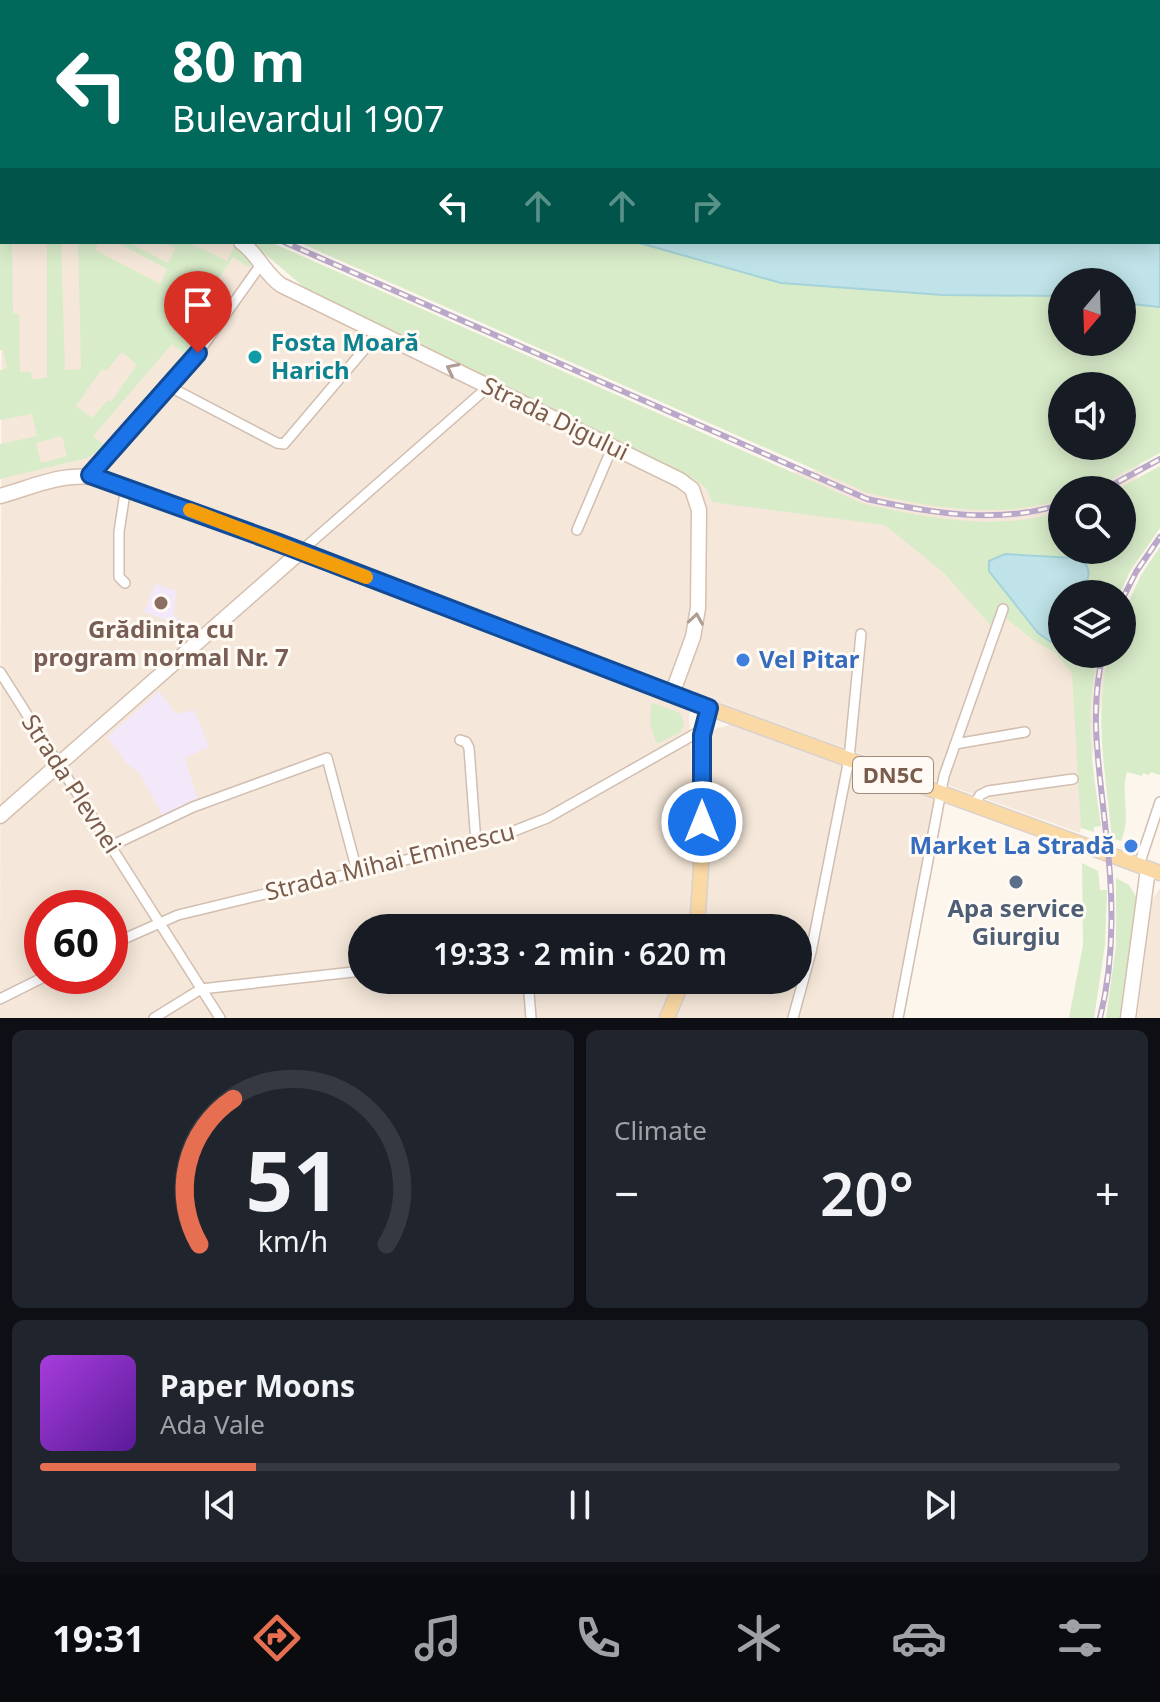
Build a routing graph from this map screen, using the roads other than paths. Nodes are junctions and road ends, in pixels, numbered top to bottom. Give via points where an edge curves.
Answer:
1 (243, 244) edge
2 (262, 263) junction
3 (379, 332) junction
4 (170, 387) junction
5 (488, 387) junction
6 (612, 448) junction
7 (90, 475) junction
8 (126, 486) junction
9 (0, 496) edge
10 (577, 530) dead end
11 (300, 552) junction
12 (125, 583) dead end
13 (1003, 609) dead end
14 (861, 634) dead end
15 (0, 672) edge
16 (11, 690) junction
17 (0, 692) edge
18 (672, 694) junction
19 (709, 708) junction
20 (702, 730) junction
21 (1025, 732) dead end
22 (460, 740) dead end
23 (955, 744) junction
24 (849, 759) junction
25 (58, 764) junction
26 (1073, 779) dead end
27 (941, 793) junction
28 (1160, 802) edge
29 (974, 805) junction
30 (0, 816) edge
31 (476, 843) junction
32 (111, 846) junction
33 (1149, 869) edge
34 (357, 871) junction
35 (698, 914) edge
36 (158, 922) junction
37 (128, 936) edge
38 (348, 973) edge
39 (24, 987) edge
40 (201, 989) junction
41 (529, 994) edge
42 (677, 994) edge
43 (0, 999) edge
44 (154, 1018) edge
45 (220, 1018) edge
46 (531, 1018) edge
47 (667, 1018) edge
48 (793, 1018) edge
49 (898, 1018) edge
50 (1128, 1018) edge

1 - 2 street, Strada Digului
2 - 3 street, Strada Digului via 281,285
2 - 4 street
3 - 4 street via 284,444
5 -> 3 street, Strada Digului
4 - 7 street
5 - 6 street, Strada Digului
5 - 11 street
6 - 10 street
18 -> 6 street, Strada Digului via 698,608 697,498 680,480
7 - 8 street
7 - 9 street via 61,476
8 - 11 street
8 - 12 street via 119,532 119,577
11 - 18 street
11 - 25 street
13 - 23 street
14 - 24 street
15 - 16 street, Strada Plevnei
16 - 17 street
16 - 25 street, Strada Plevnei
18 - 19 street
19 - 20 main road
19 - 24 main road, DN5C
20 - 31 street, Strada Mihai Eminescu via 547,818
20 - 35 main road
21 - 23 street
22 - 31 street via 469,748
23 - 27 street
24 - 27 main road, DN5C
24 - 48 street
25 - 30 street
25 - 32 street, Strada Plevnei
26 - 29 street via 988,791
27 - 29 main road, DN5C
27 - 49 street
28 - 33 street
29 - 33 main road, DN5C
31 - 34 street, Strada Mihai Eminescu
32 - 34 street via 193,807 327,758
32 - 36 street, Strada Plevnei
33 - 50 street
34 - 36 street, Strada Mihai Eminescu
36 - 37 street, Strada Mihai Eminescu
36 - 40 street, Strada Plevnei
38 - 40 street
39 - 43 street
40 - 44 street
40 - 45 street, Strada Plevnei
41 - 46 street
42 - 47 main road

